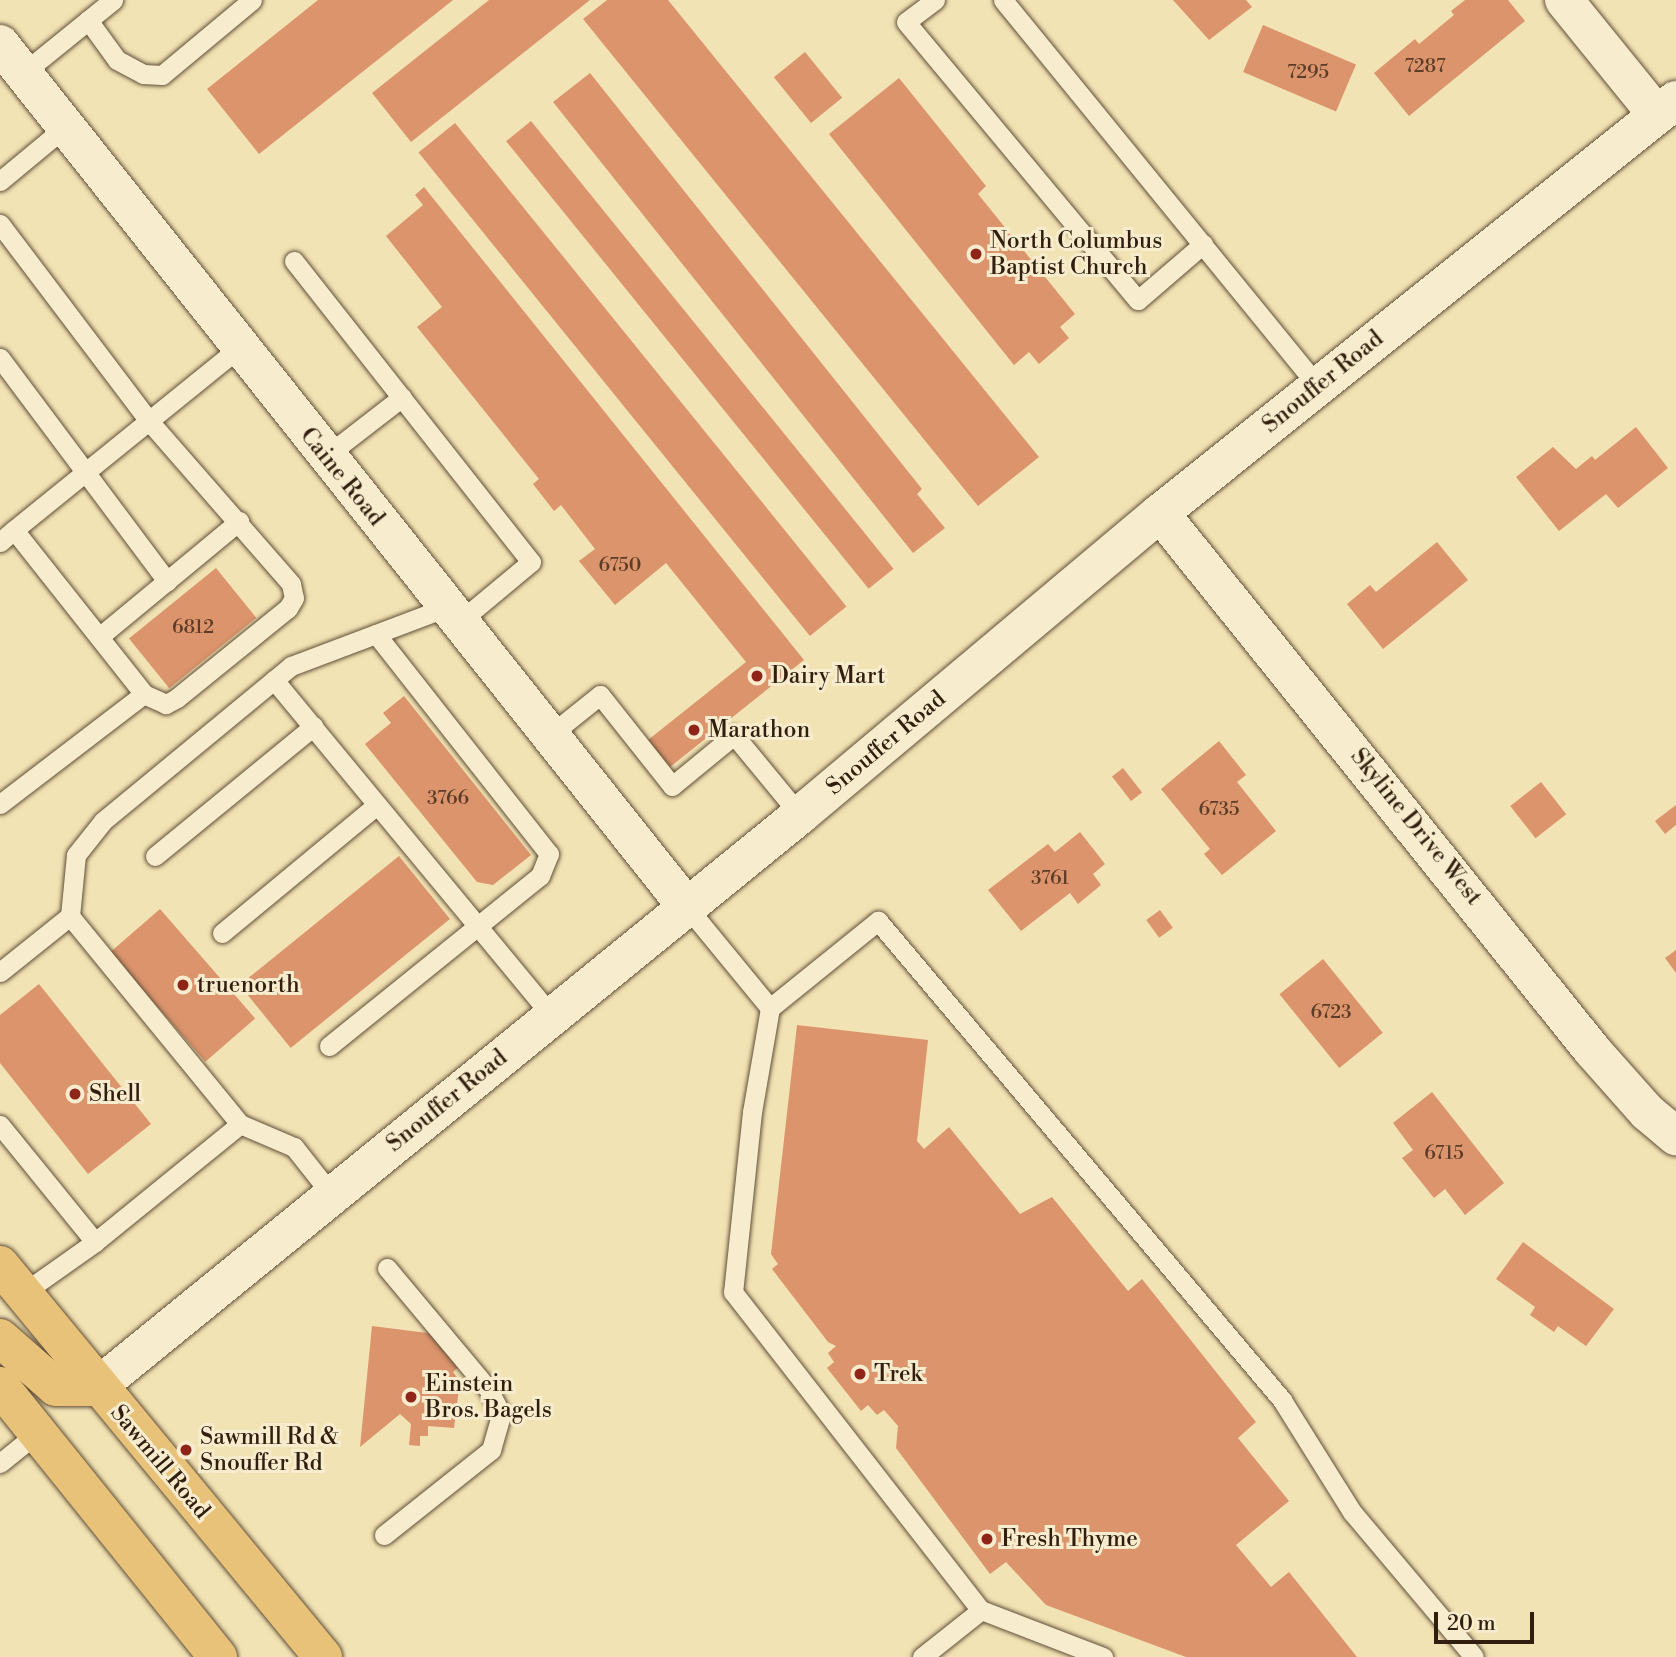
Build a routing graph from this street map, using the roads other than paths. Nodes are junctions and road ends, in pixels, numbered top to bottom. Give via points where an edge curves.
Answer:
1 (113, 0) edge
2 (252, 0) edge
3 (935, 0) edge
4 (1003, 0) edge
5 (1564, 0) edge
6 (88, 20) junction
7 (11, 59) edge
8 (1667, 107) edge
9 (65, 127) junction
10 (0, 181) edge
11 (0, 224) edge
12 (1203, 244) junction
13 (294, 261) dead end
14 (239, 348) junction
15 (0, 358) edge
16 (1318, 386) junction
17 (401, 397) junction
18 (149, 421) junction
19 (326, 456) junction
20 (87, 471) junction
21 (1160, 513) junction
22 (239, 521) junction
23 (7, 536) edge
24 (167, 581) junction
25 (453, 615) junction
26 (376, 634) junction
27 (99, 637) junction
28 (274, 680) junction
29 (145, 694) junction
30 (314, 726) junction
31 (550, 735) junction
32 (0, 804) edge
33 (377, 805) junction
34 (800, 815) junction
35 (155, 856) dead end
36 (687, 907) junction
37 (70, 916) junction
38 (478, 926) junction
39 (222, 933) dead end
40 (0, 972) edge
41 (770, 1007) junction
42 (552, 1016) junction
43 (329, 1046) dead end
44 (240, 1124) junction
45 (0, 1125) edge
46 (1676, 1136) edge
47 (332, 1195) junction
48 (94, 1242) junction
49 (387, 1268) dead end
50 (11, 1279) edge
51 (0, 1338) edge
52 (0, 1386) edge
53 (97, 1387) junction
54 (37, 1433) junction
55 (0, 1463) edge
56 (384, 1535) dead end
57 (981, 1610) junction
58 (218, 1657) edge
59 (323, 1657) edge
60 (922, 1657) edge
61 (1103, 1657) edge
62 (1474, 1657) edge

1 - 6 lane
2 - 6 lane via 162,75 143,74 117,60
3 - 12 lane via 906,22 1138,300
4 - 12 lane
5 - 8 street
6 - 7 lane
7 - 9 street, Caine Road
8 - 16 street, Snouffer Road
9 - 10 lane
9 - 14 street, Caine Road
11 - 18 lane
12 - 16 lane
13 - 17 lane
14 - 18 lane
14 - 19 street, Caine Road
15 - 20 lane
16 - 21 street, Snouffer Road
17 - 19 lane
17 - 25 lane via 531,562
18 - 20 lane
18 - 22 lane
19 - 25 street, Caine Road
20 - 23 lane
20 - 24 lane
21 - 34 street, Snouffer Road
21 - 46 street, Skyline Drive West via 1592,1050 1647,1112
22 - 24 lane
22 - 29 lane via 283,572 294,598 288,608 177,698 166,704
23 - 27 lane
24 - 27 lane
25 - 26 lane
25 - 31 street, Caine Road
26 - 28 lane via 291,666
26 - 38 lane via 550,853 540,876
27 - 29 lane
28 - 30 lane
28 - 37 lane via 103,821 76,855
29 - 32 lane
30 - 33 lane
30 - 35 lane
31 - 34 lane via 600,695 671,786 734,735
31 - 36 street, Caine Road
33 - 38 lane
33 - 39 lane
34 - 36 street, Snouffer Road
36 - 41 lane
36 - 42 street, Snouffer Road
37 - 40 lane
37 - 44 lane
38 - 42 lane
38 - 43 lane
41 - 57 lane via 752,1112 733,1292
41 - 62 lane via 878,921 1282,1400 1352,1512
42 - 47 street, Snouffer Road
44 - 47 lane via 293,1147
44 - 48 lane
45 - 48 lane
47 - 53 street, Snouffer Road
48 - 50 lane
49 - 56 lane via 489,1390 501,1414 491,1450
50 - 53 main road, Sawmill Road
51 - 53 main road via 56,1387
52 - 54 main road
53 - 59 main road, Sawmill Road
54 - 55 lane
54 - 58 main road
57 - 60 lane
57 - 61 lane

